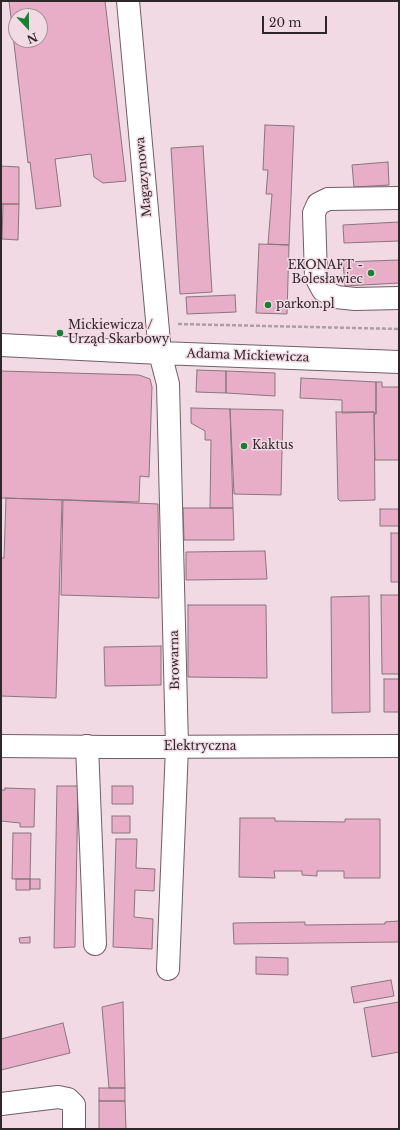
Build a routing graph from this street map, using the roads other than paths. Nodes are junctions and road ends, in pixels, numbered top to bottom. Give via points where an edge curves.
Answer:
1 (128, 1) edge
2 (399, 198) edge
3 (399, 298) edge
4 (1, 345) edge
5 (160, 353) junction
6 (399, 362) edge
7 (1, 746) edge
8 (87, 746) junction
9 (399, 746) edge
10 (177, 747) junction
11 (95, 944) dead end
12 (168, 969) dead end
13 (1, 1104) edge
14 (74, 1129) edge

1 - 5 street, Magazynowa
2 - 3 street via 328,199 318,204 314,213 316,277 323,290 336,297 355,299
4 - 5 street, Adama Mickiewicza
5 - 6 street, Adama Mickiewicza
5 - 10 street, Browarna via 168,384
7 - 8 street, Elektryczna
8 - 10 street, Elektryczna
8 - 11 street
9 - 10 street, Elektryczna
10 - 12 street, Browarna
13 - 14 street via 58,1097 68,1099 74,1105

